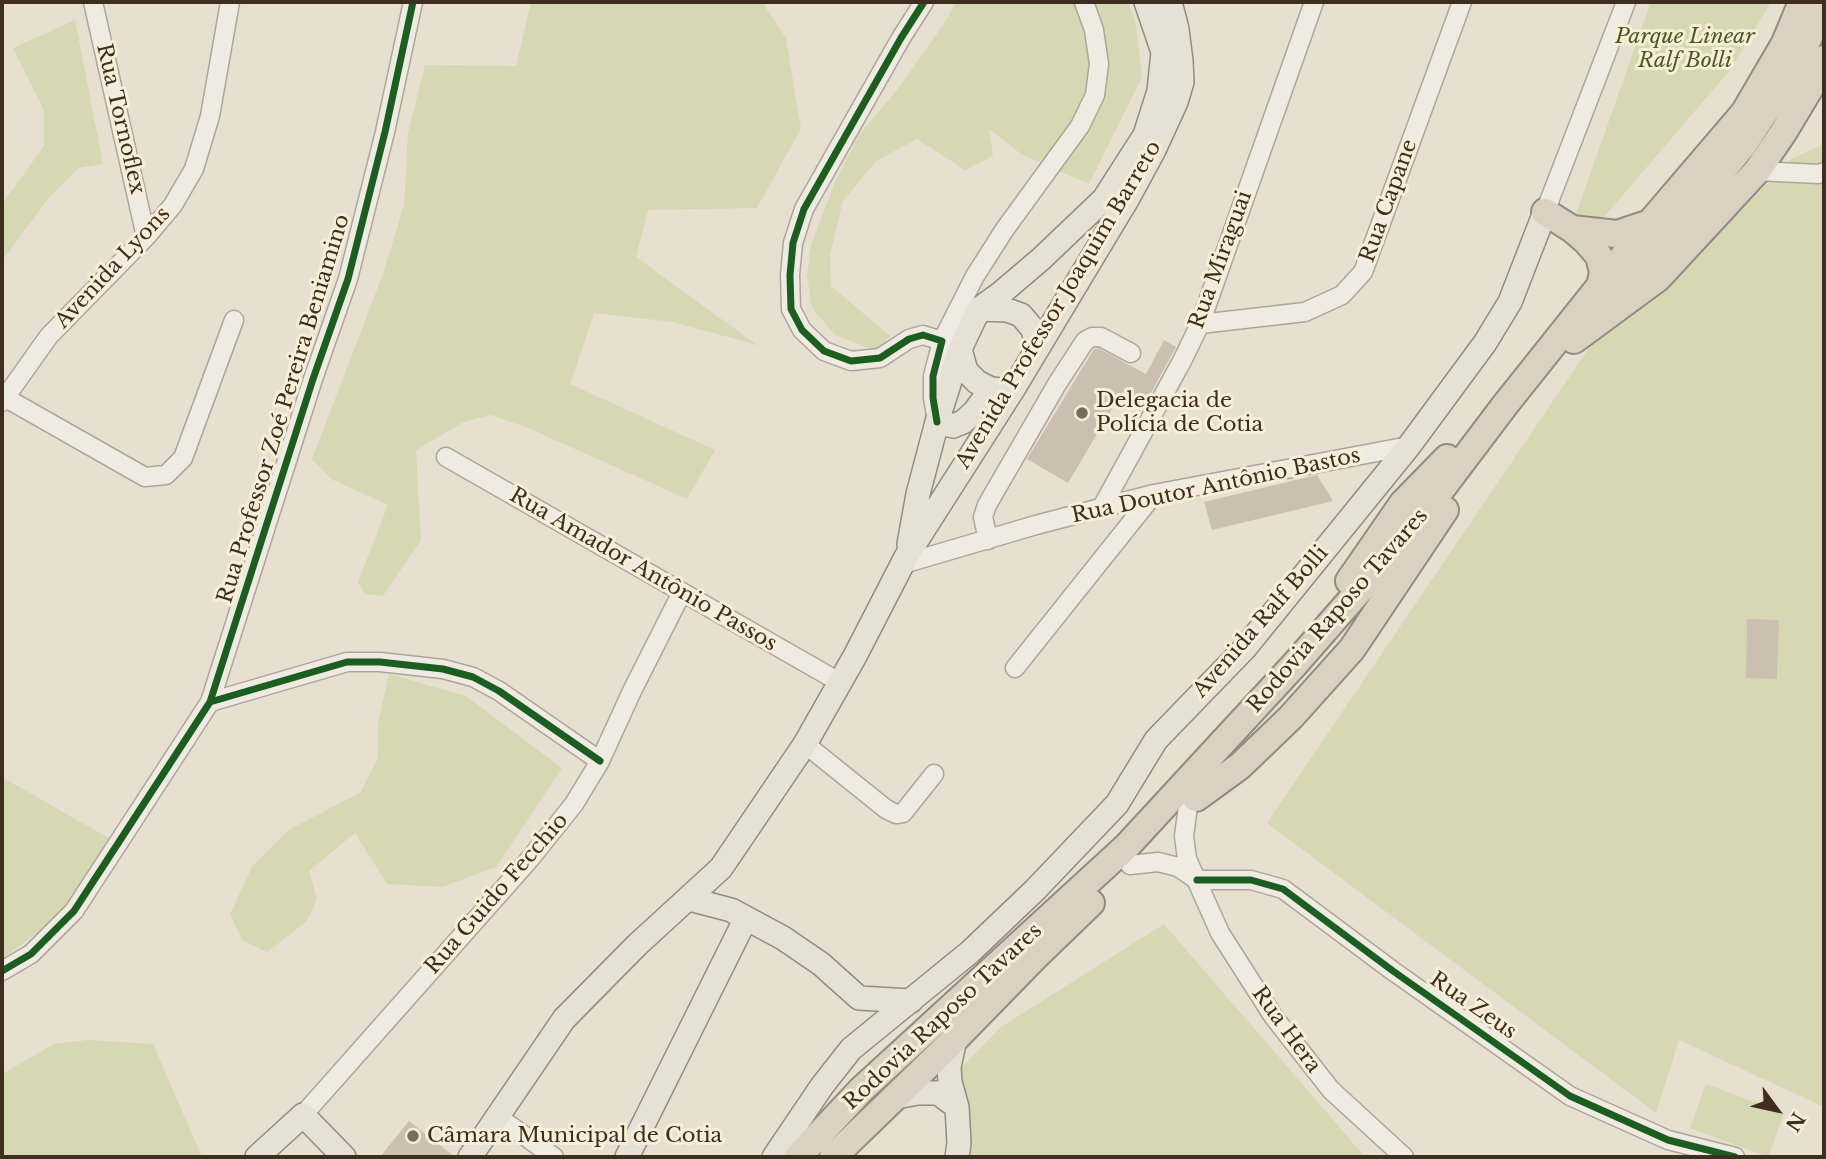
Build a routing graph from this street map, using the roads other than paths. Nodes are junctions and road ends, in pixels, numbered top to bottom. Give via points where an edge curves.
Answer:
1 (93, 2) edge
2 (230, 2) edge
3 (413, 2) edge
4 (924, 2) edge
5 (1084, 2) edge
6 (1146, 2) edge
7 (1170, 2) edge
8 (1314, 2) edge
9 (1462, 2) edge
10 (1626, 2) edge
11 (1802, 2) edge
12 (1824, 2) edge
13 (1824, 59) edge
14 (1757, 171) junction
15 (1824, 172) edge
16 (1545, 212) junction
17 (1650, 223) junction
18 (1572, 229) junction
19 (146, 237) junction
20 (1600, 288) junction
21 (979, 309) junction
22 (233, 320) dead end
23 (1199, 324) junction
24 (1574, 341) junction
25 (951, 345) junction
26 (1039, 346) junction
27 (1131, 353) dead end
28 (1001, 390) junction
29 (3, 400) edge
30 (937, 422) junction
31 (1409, 446) junction
32 (446, 457) dead end
33 (1154, 494) junction
34 (1102, 507) junction
35 (988, 540) junction
36 (904, 560) junction
37 (681, 592) junction
38 (1015, 668) dead end
39 (841, 682) junction
40 (211, 702) junction
41 (805, 744) junction
42 (600, 761) junction
43 (934, 774) dead end
44 (1192, 802) junction
45 (1130, 865) junction
46 (721, 868) junction
47 (1198, 880) junction
48 (689, 899) junction
49 (738, 914) junction
50 (2, 971) edge
51 (859, 998) junction
52 (911, 1001) junction
53 (864, 1038) junction
54 (955, 1039) junction
55 (896, 1097) junction
56 (957, 1107) junction
57 (303, 1115) junction
58 (497, 1116) junction
59 (257, 1157) edge
60 (344, 1157) edge
61 (470, 1157) edge
62 (554, 1157) edge
63 (627, 1157) edge
64 (774, 1157) edge
65 (798, 1157) edge
66 (833, 1157) edge
67 (957, 1157) edge
68 (1404, 1157) edge
69 (1735, 1157) edge

1 - 19 street, Rua Tornoflex
2 - 19 street, Avenida Lyons via 210,116 194,169 173,205
3 - 40 street, Rua Professor Zoé Pereira Beniamino via 348,279
4 - 25 street via 804,208 793,243 791,309 802,330 824,351 851,361 880,358 923,335
5 - 25 street via 1099,64 1095,95 1080,126 982,264
6 - 21 main road, Avenida Professor Joaquim Barreto via 1163,52 1159,91 1145,135 1104,199
7 - 26 main road, Avenida Professor Joaquim Barreto via 1181,61 1182,82 1176,102 1128,198
8 - 23 street, Rua Miraguai
9 - 23 street, Rua Capane via 1363,272 1342,295 1305,312
10 - 16 street, Avenida Ralf Bolli
11 - 17 highway via 1785,43 1744,113
12 - 24 highway, Rodovia Raposo Tavares via 1808,40 1743,145
13 - 14 highway
14 - 15 street
14 - 24 highway via 1658,278
16 - 18 highway
16 - 31 main road, Avenida Ralf Bolli via 1510,302
17 - 18 highway via 1618,234
17 - 20 highway
18 - 20 highway via 1599,256
19 - 29 street, Avenida Lyons via 49,336
20 - 65 highway, Rodovia Raposo Tavares via 1505,405 1403,503 1295,664 1128,846 862,1089
21 - 25 main road, Avenida Professor Joaquim Barreto
21 - 26 main road via 1021,315
22 - 29 street via 183,458 166,475 145,477
23 - 34 street, Rua Miraguai
24 - 44 highway, Rodovia Raposo Tavares via 1388,579
25 - 28 main road via 977,382
25 - 30 main road, Avenida Professor Joaquim Barreto
26 - 28 main road, Avenida Professor Joaquim Barreto
27 - 35 street via 1101,337 1085,341 987,505 983,517
28 - 30 main road via 963,422 953,426
28 - 36 main road, Avenida Professor Joaquim Barreto
30 - 36 main road, Avenida Professor Joaquim Barreto
31 - 33 street, Rua Doutor Antônio Bastos
31 - 52 main road, Avenida Ralf Bolli via 1245,648 1156,740 1117,804 1035,890
32 - 37 street, Rua Amador Antônio Passos
33 - 34 street, Rua Doutor Antônio Bastos
33 - 38 street
34 - 35 street, Rua Doutor Antônio Bastos
35 - 36 street, Rua Doutor Antônio Bastos
36 - 39 main road, Avenida Professor Joaquim Barreto
37 - 39 street, Rua Amador Antônio Passos
37 - 42 street, Rua Guido Fecchio
39 - 41 main road, Avenida Professor Joaquim Barreto
40 - 42 street via 347,662 443,669 473,677 499,691
40 - 50 street, Rua Professor Zoé Pereira Beniamino via 74,911 31,954
41 - 43 street via 896,814 903,813
41 - 46 main road, Avenida Professor Joaquim Barreto
42 - 57 street, Rua Guido Fecchio via 529,860
44 - 45 highway, Rodovia Raposo Tavares
44 - 47 street, Rua Hera via 1184,836 1187,859
45 - 47 street via 1158,862 1178,867
45 - 54 highway, Rodovia Raposo Tavares
46 - 48 main road, Avenida Professor Joaquim Barreto
46 - 49 main road
47 - 68 street, Rua Hera via 1220,933 1273,1016 1331,1090
47 - 69 street, Rua Zeus via 1251,880 1283,889 1570,1096 1668,1140
48 - 49 main road
48 - 58 main road, Avenida Professor Joaquim Barreto via 564,1019
49 - 51 main road via 821,964
49 - 63 main road
51 - 52 main road
51 - 53 main road
52 - 53 main road, Avenida Ralf Bolli
53 - 64 main road, Avenida Ralf Bolli via 822,1086
54 - 55 highway, Rodovia Raposo Tavares
54 - 56 main road via 949,1067
55 - 56 main road via 938,1093
55 - 66 highway, Rodovia Raposo Tavares
56 - 67 main road
57 - 59 main road, Rua Guido Fecchio
57 - 60 main road
58 - 61 main road, Avenida Professor Joaquim Barreto
58 - 62 street

